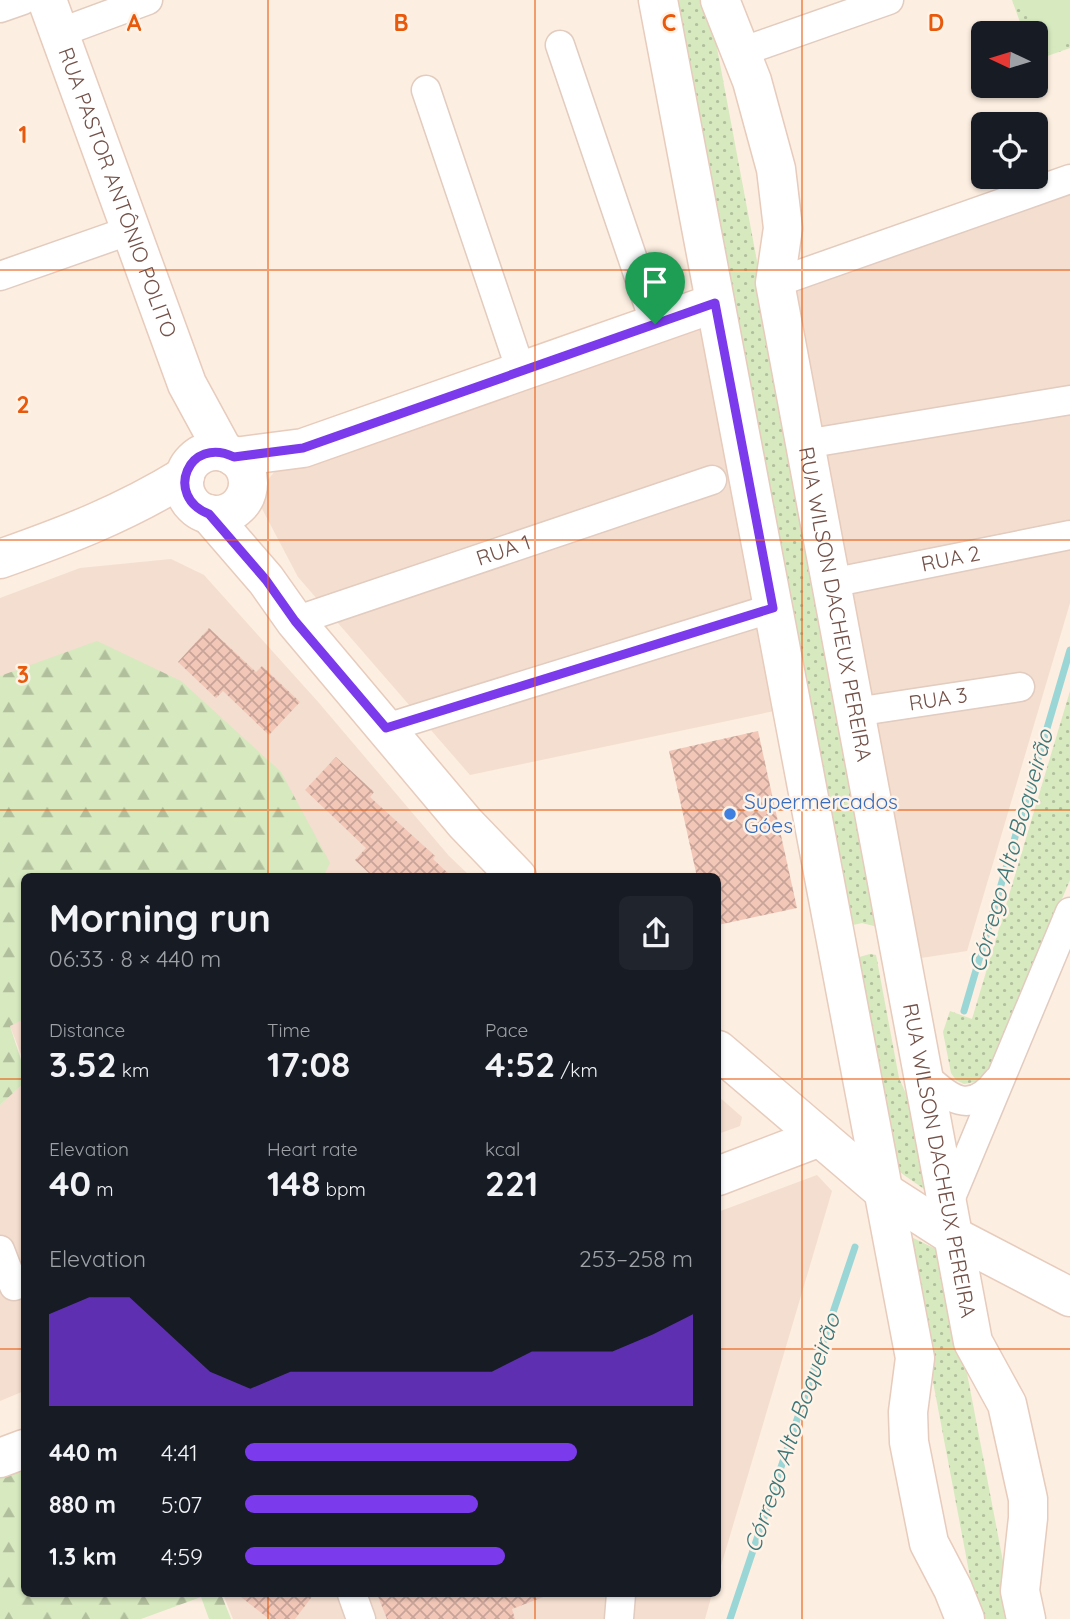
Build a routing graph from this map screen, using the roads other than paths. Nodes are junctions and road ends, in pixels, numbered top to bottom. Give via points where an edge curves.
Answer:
1 (23, 0) edge
2 (148, 0) edge
3 (658, 0) edge
4 (720, 0) edge
5 (889, 0) edge
6 (0, 8) edge
7 (53, 16) edge
8 (560, 45) dead end
9 (741, 52) junction
10 (426, 90) dead end
11 (1070, 179) edge
12 (131, 230) junction
13 (0, 276) edge
14 (775, 283) junction
15 (715, 303) junction
16 (655, 324) junction
17 (521, 371) junction
18 (1070, 400) edge
19 (805, 444) junction
20 (221, 471) junction
21 (712, 480) dead end
22 (1070, 535) edge
23 (0, 559) edge
24 (266, 580) junction
25 (831, 583) junction
26 (773, 608) junction
27 (295, 621) junction
28 (1020, 687) dead end
29 (855, 712) junction
30 (386, 728) junction
31 (513, 873) edge
32 (1070, 912) edge
33 (901, 959) junction
34 (842, 970) junction
35 (721, 1053) edge
36 (923, 1074) junction
37 (999, 1078) junction
38 (863, 1083) junction
39 (810, 1129) junction
40 (721, 1174) edge
41 (883, 1191) junction
42 (950, 1221) junction
43 (0, 1250) edge
44 (1022, 1272) junction
45 (13, 1288) edge
46 (1070, 1297) edge
47 (968, 1314) junction
48 (21, 1450) edge
49 (0, 1458) edge
50 (353, 1597) edge
51 (621, 1597) edge
52 (361, 1619) edge
53 (619, 1619) edge
54 (965, 1619) edge
55 (1026, 1619) edge

1 - 6 street
2 - 7 street
3 - 15 main road
4 - 9 main road, RUA WILSON DACHEUX PEREIRA
5 - 9 street
7 - 12 main road, RUA PASTOR ANTÔNIO POLITO
8 - 16 street
9 - 14 main road, RUA WILSON DACHEUX PEREIRA via 768,135 782,202
10 - 17 street
11 - 14 street
12 - 13 street
12 - 20 main road, RUA PASTOR ANTÔNIO POLITO
14 - 19 main road, RUA WILSON DACHEUX PEREIRA
15 - 16 main road
15 - 26 main road
16 - 17 main road
17 - 20 main road via 303,448
18 - 19 street
19 - 25 main road, RUA WILSON DACHEUX PEREIRA
20 - 23 main road
20 - 24 main road, RUA PASTOR ANTÔNIO POLITO via 248,520
20 - 24 main road, RUA PASTOR ANTÔNIO POLITO via 187,496 209,514
21 - 27 street, RUA 1
22 - 25 street, RUA 2
24 - 27 main road, RUA PASTOR ANTÔNIO POLITO
25 - 29 main road, RUA WILSON DACHEUX PEREIRA
26 - 30 street
26 - 34 main road
27 - 30 main road, RUA PASTOR ANTÔNIO POLITO
28 - 29 street, RUA 3
29 - 33 main road, RUA WILSON DACHEUX PEREIRA
30 - 31 main road, RUA PASTOR ANTÔNIO POLITO
32 - 37 street
33 - 34 main road via 889,941 868,936 845,952
33 - 36 main road, RUA WILSON DACHEUX PEREIRA
34 - 38 main road
35 - 39 main road
36 - 37 street via 942,1093 963,1101 985,1096
36 - 42 main road, RUA WILSON DACHEUX PEREIRA
37 - 42 street
38 - 39 main road via 852,1100
38 - 41 main road
39 - 40 main road
39 - 41 main road
41 - 42 main road
41 - 54 main road via 915,1358 909,1442 929,1543
42 - 44 main road
42 - 47 main road, RUA WILSON DACHEUX PEREIRA
43 - 45 street
44 - 46 main road
44 - 47 main road via 989,1285
47 - 55 main road, RUA WILSON DACHEUX PEREIRA via 973,1342 1007,1404 1027,1499 1020,1591
48 - 49 main road
50 - 52 street
51 - 53 street

